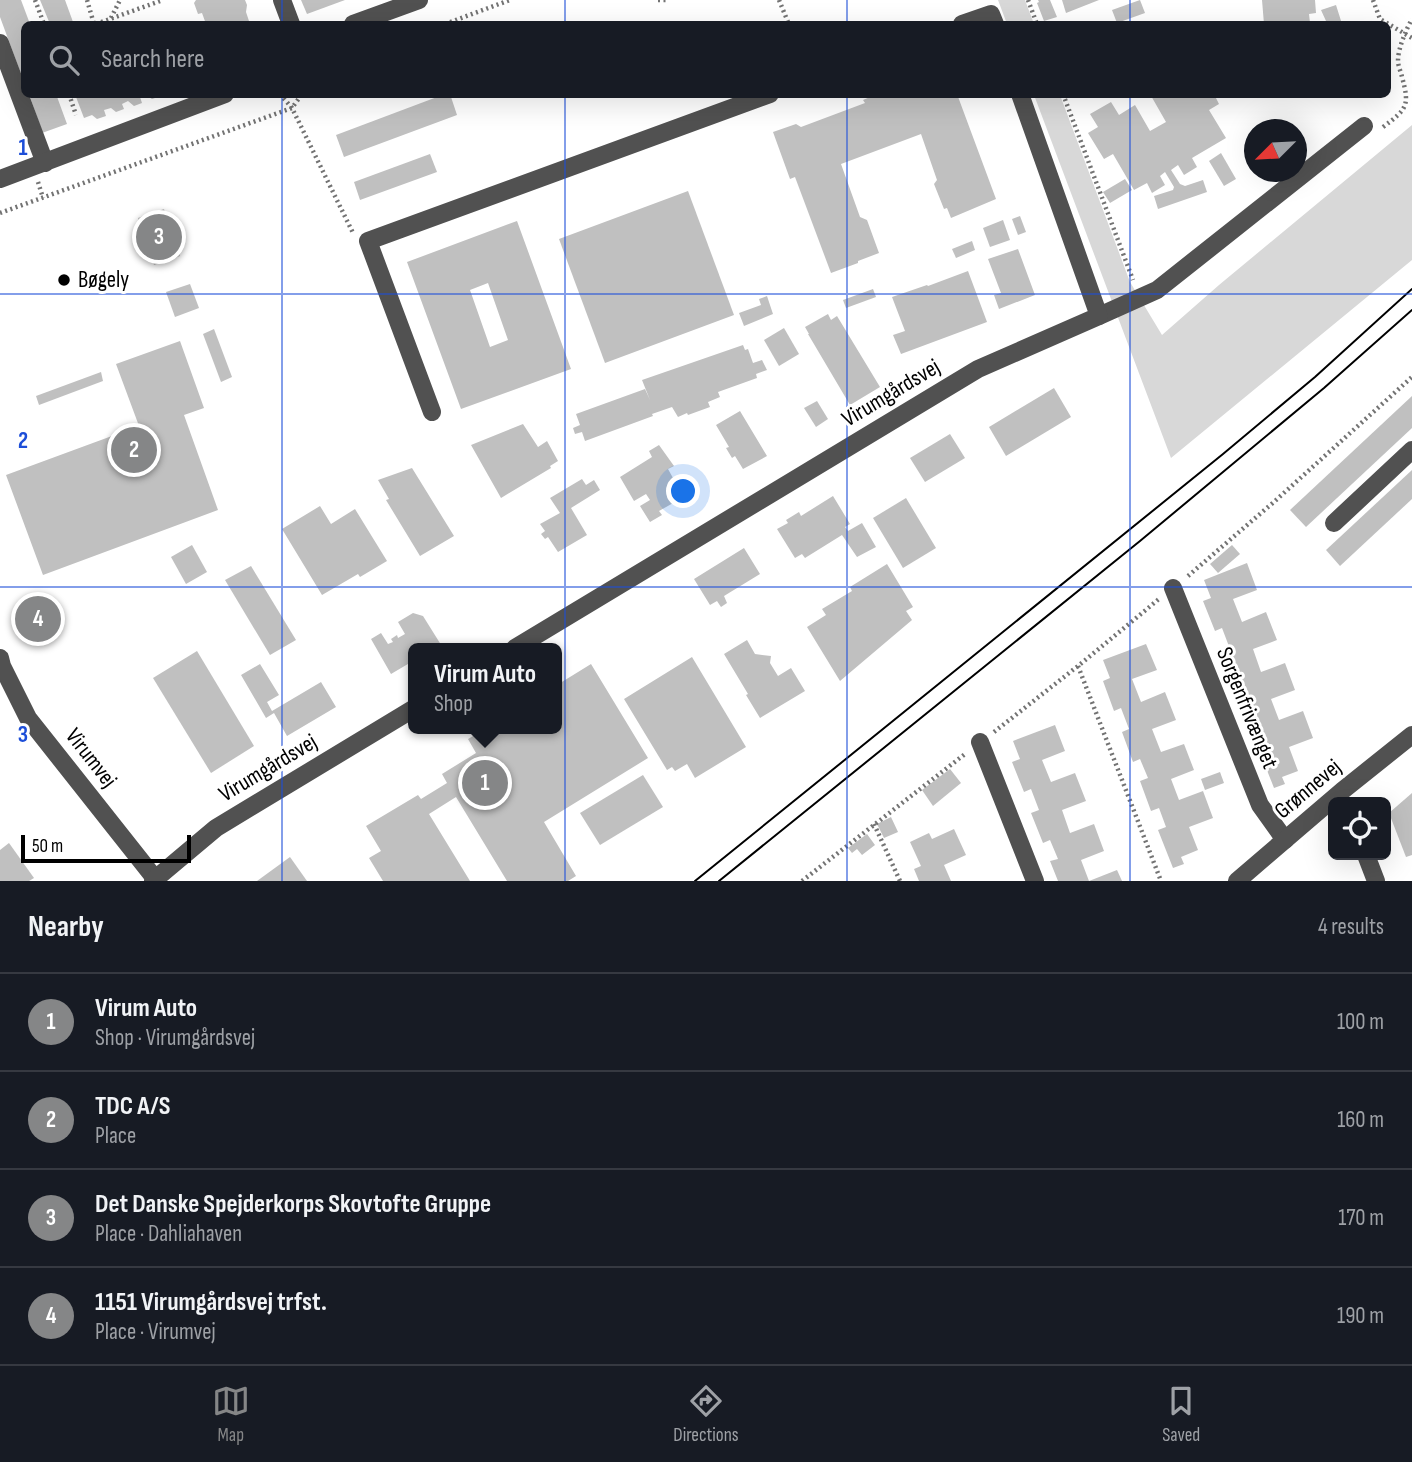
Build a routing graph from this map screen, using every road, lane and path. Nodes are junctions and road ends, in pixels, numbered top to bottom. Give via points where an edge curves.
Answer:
1 (35, 0) edge
2 (87, 0) edge
3 (120, 0) edge
4 (163, 0) edge
5 (282, 0) edge
6 (419, 0) edge
7 (510, 0) edge
8 (658, 0) edge
9 (668, 0) edge
10 (779, 0) edge
11 (1028, 0) edge
12 (1373, 0) edge
13 (111, 19) junction
14 (1412, 19) edge
15 (43, 21) edge
16 (94, 21) edge
17 (105, 21) edge
18 (290, 21) edge
19 (362, 21) edge
20 (453, 21) edge
21 (788, 21) edge
22 (971, 21) edge
23 (994, 21) edge
24 (1036, 21) edge
25 (1384, 21) edge
26 (1391, 25) edge
27 (1405, 33) junction
28 (1412, 38) edge
29 (0, 43) edge
30 (70, 98) edge
31 (215, 98) edge
32 (283, 98) edge
33 (299, 98) edge
34 (759, 98) edge
35 (1021, 98) edge
36 (1065, 98) edge
37 (292, 108) junction
38 (76, 115) dead end
39 (1364, 126) joint
40 (45, 163) junction
41 (0, 179) edge
42 (0, 213) edge
43 (368, 241) junction
44 (1140, 298) junction
45 (1099, 316) junction
46 (1412, 377) edge
47 (432, 412) dead end
48 (1412, 450) edge
49 (1334, 523) dead end
50 (1174, 588) junction
51 (523, 643) edge
52 (1, 663) edge
53 (1077, 666) junction
54 (408, 712) edge
55 (1412, 735) edge
56 (980, 743) junction
57 (1344, 797) edge
58 (1328, 809) edge
59 (874, 824) junction
60 (1285, 841) junction
61 (1368, 860) edge
62 (155, 880) edge
63 (802, 881) edge
64 (900, 881) edge
65 (1035, 881) edge
66 (1161, 881) edge
67 (1237, 881) edge
68 (1376, 881) edge

1 - 15 path
2 - 16 path
3 - 13 path
4 - 13 path
5 - 18 street
6 - 19 street
7 - 20 path
8 - 9 path
10 - 21 path
11 - 24 path
12 - 25 path
13 - 17 path
14 - 27 path
22 - 23 street via 991,14
26 - 27 path
27 - 28 path
27 - 39 path via 1398,60 1407,104 1377,131
29 - 40 street
30 - 38 path
31 - 40 street
32 - 37 path
33 - 37 path
34 - 43 street
35 - 45 street
36 - 44 path
37 - 42 path
37 - 43 path via 354,234
39 - 44 street, Virumgårdsvej via 1157,290
40 - 41 street
43 - 47 street
44 - 45 street, Virumgårdsvej
45 - 51 street, Virumgårdsvej via 978,369
46 - 50 path
48 - 49 street
50 - 53 path
50 - 60 street, Sorgenfrivænget via 1260,806
52 - 62 street, Virumvej via 29,718
53 - 56 path
53 - 66 path
54 - 62 street, Virumgårdsvej via 216,828
55 - 57 street, Grønnevej
56 - 59 path
56 - 65 street
58 - 60 street, Grønnevej
59 - 63 path
59 - 64 path
60 - 67 street, Grønnevej
61 - 68 street

